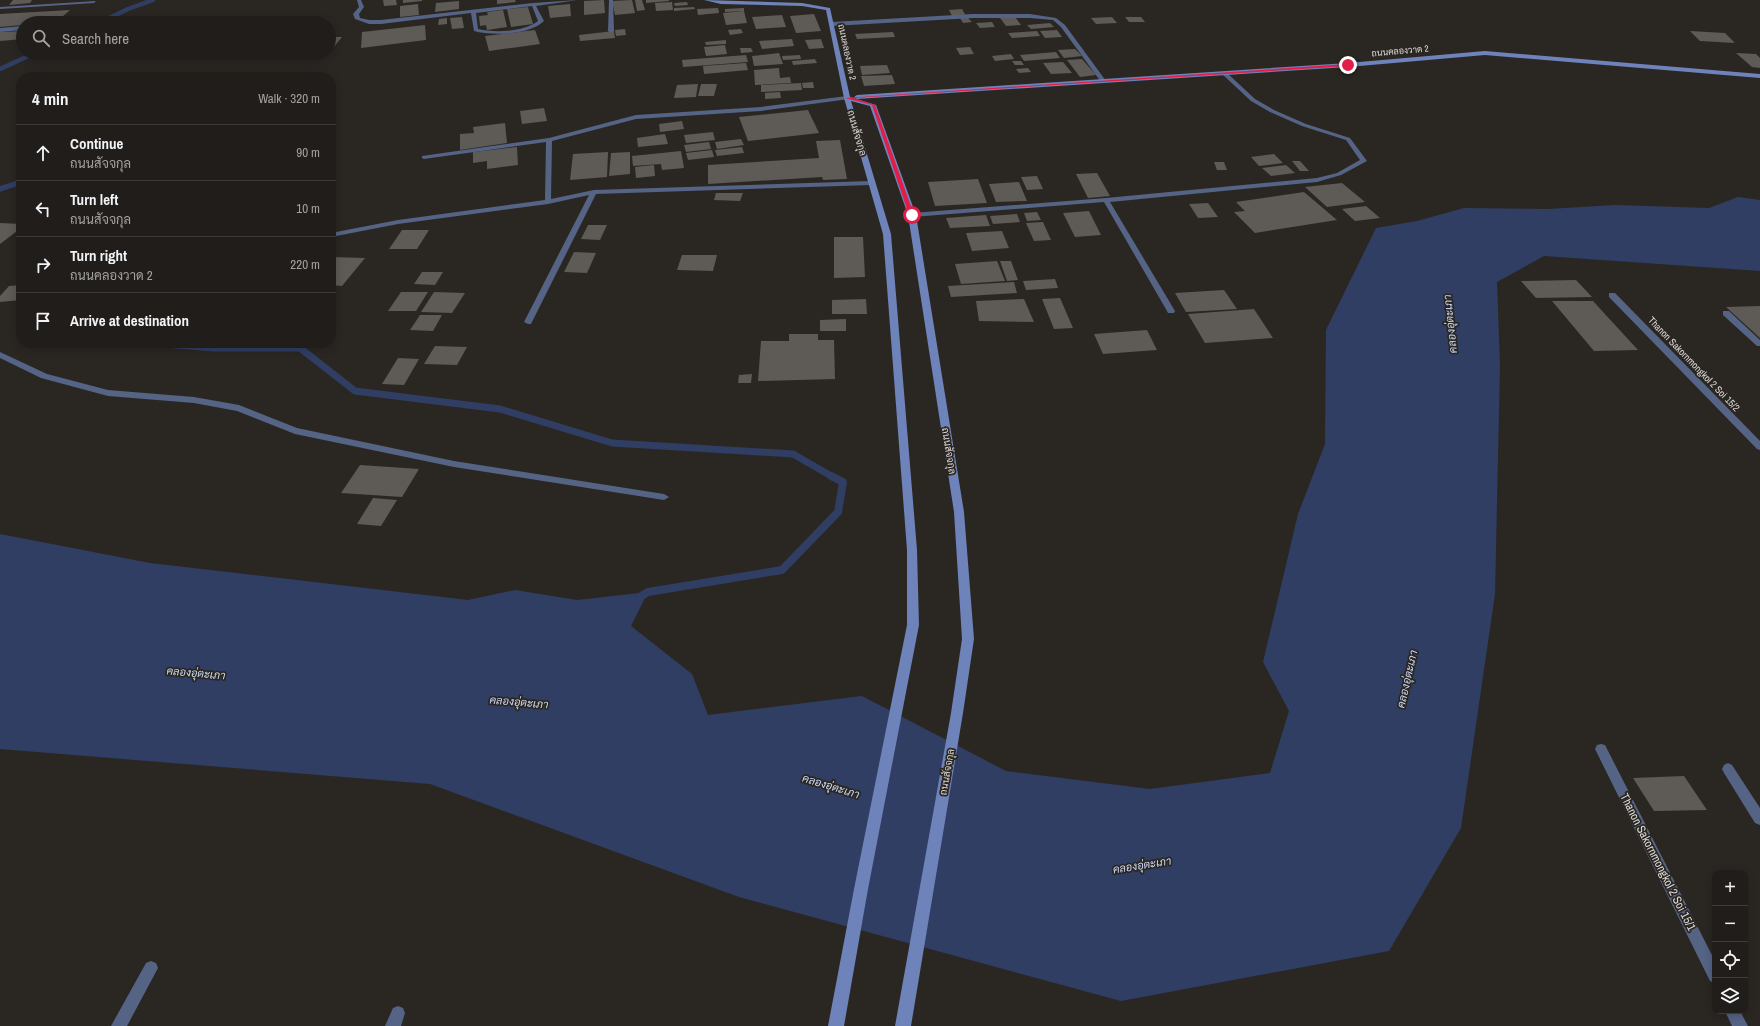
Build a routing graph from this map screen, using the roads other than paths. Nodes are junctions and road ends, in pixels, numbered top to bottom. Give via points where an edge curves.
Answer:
1 (359, 0) edge
2 (576, 0) edge
3 (611, 0) edge
4 (706, 0) edge
5 (94, 2) dead end
6 (533, 4) junction
7 (0, 8) edge
8 (473, 12) junction
9 (832, 24) junction
10 (16, 29) edge
11 (0, 30) edge
12 (611, 31) dead end
13 (1224, 73) junction
14 (1760, 76) edge
15 (1103, 81) junction
16 (847, 98) junction
17 (549, 140) junction
18 (424, 157) dead end
19 (871, 183) junction
20 (594, 192) junction
21 (1106, 200) junction
22 (548, 202) junction
23 (912, 215) junction
24 (336, 234) edge
25 (1612, 295) dead end
26 (1171, 311) dead end
27 (1726, 313) dead end
28 (528, 322) dead end
29 (1760, 344) edge
30 (0, 355) edge
31 (1760, 447) edge
32 (664, 497) dead end
33 (1601, 749) dead end
34 (1728, 769) dead end
35 (1760, 819) edge
36 (151, 968) dead end
37 (1712, 970) edge
38 (1734, 1014) edge
39 (119, 1026) edge
40 (836, 1026) edge
41 (903, 1026) edge
42 (1740, 1026) edge

1 - 8 street via 362,7 356,14 358,20 369,22
2 - 6 street
3 - 12 street
4 - 9 street, ถนนคลองวาด 2 via 730,4 801,1 819,4 828,10
5 - 7 street
6 - 8 street
6 - 8 street via 541,21 534,27 525,29 480,32 476,30
9 - 15 street via 973,16 1030,16 1054,19 1063,26
9 - 16 street, ถนนคลองวาด 2
10 - 11 street
13 - 14 street, ถนนคลองวาด 2 via 1485,53
13 - 15 street, ถนนคลองวาด 2
13 - 21 street via 1252,100 1272,111 1304,125 1348,139 1364,162 1339,174 1317,180
15 - 16 street, ถนนคลองวาด 2
16 - 17 street via 761,109 636,117
16 - 19 street, ถนนสัจจกุล
16 - 23 street, ถนนสัจจกุล via 873,105
17 - 18 street
17 - 22 street
19 - 20 street
19 - 40 street, ถนนสัจจกุล via 887,234 912,550 913,625 860,889
20 - 22 street
20 - 28 street
21 - 23 street
21 - 26 street
22 - 24 street via 398,222
23 - 41 street, ถนนสัจจกุล via 959,512 968,639
25 - 31 street, Thanon Sakornmongkol 2 Soi 15/2
27 - 29 street
30 - 32 street via 44,376 108,392 194,400 239,408 296,431 454,464
33 - 37 street, Thanon Sakornmongkol 2 Soi 15/1
34 - 35 street
36 - 39 street
38 - 42 street

